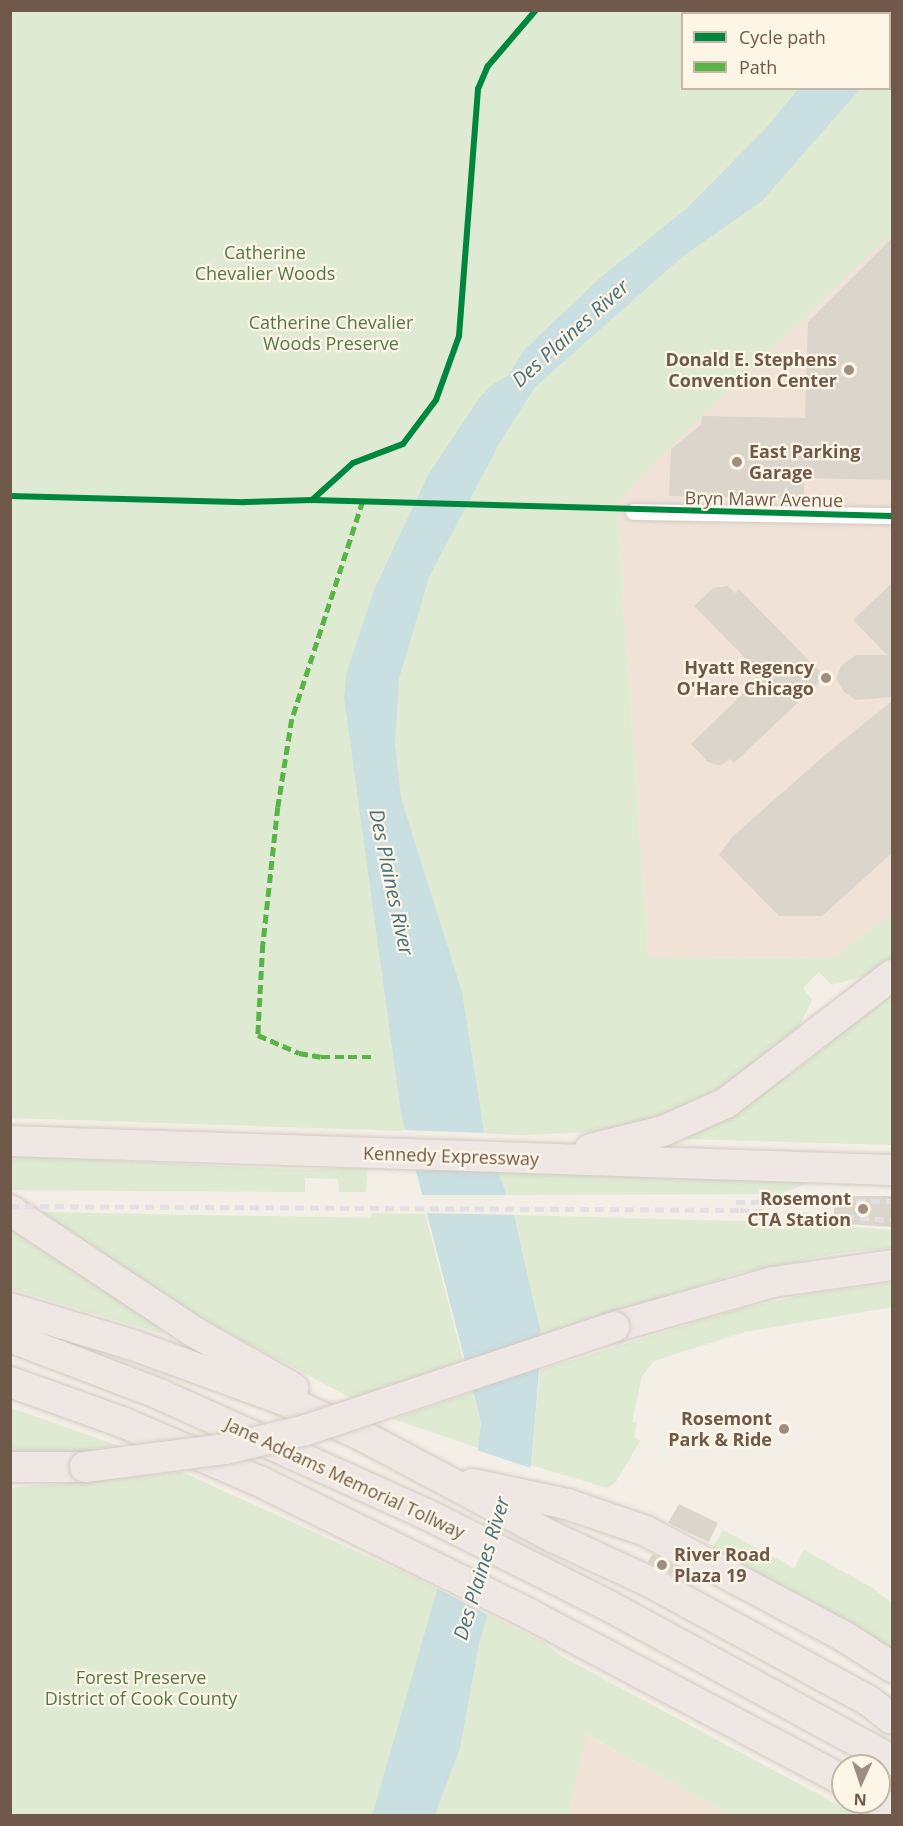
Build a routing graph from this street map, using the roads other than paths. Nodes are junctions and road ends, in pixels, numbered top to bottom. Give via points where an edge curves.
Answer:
1 (634, 512) dead end
2 (892, 516) edge
3 (892, 975) edge
4 (10, 1141) edge
5 (533, 1159) junction
6 (892, 1170) edge
7 (10, 1210) edge
8 (892, 1265) edge
9 (10, 1308) edge
10 (10, 1337) edge
11 (10, 1382) edge
12 (359, 1434) junction
13 (10, 1467) edge
14 (435, 1476) junction
15 (892, 1668) edge
16 (892, 1720) edge
17 (892, 1760) edge
18 (831, 1774) edge

1 - 2 street, Bryn Mawr Avenue
3 - 5 highway via 764,1077 696,1119 633,1140
4 - 5 highway, Kennedy Expressway
5 - 6 highway, Kennedy Expressway
7 - 12 highway via 194,1332 308,1396
8 - 13 highway, bridge via 773,1282 614,1328 306,1430 226,1449 85,1467
9 - 12 highway, Jane Addams Memorial Tollway via 133,1345 284,1400
10 - 17 highway, Jane Addams Memorial Tollway via 159,1394 424,1513
11 - 18 highway via 122,1422 411,1554
12 - 14 highway, Jane Addams Memorial Tollway
14 - 15 highway via 567,1504 646,1531 845,1637
14 - 16 highway, Jane Addams Memorial Tollway via 650,1582 869,1701

